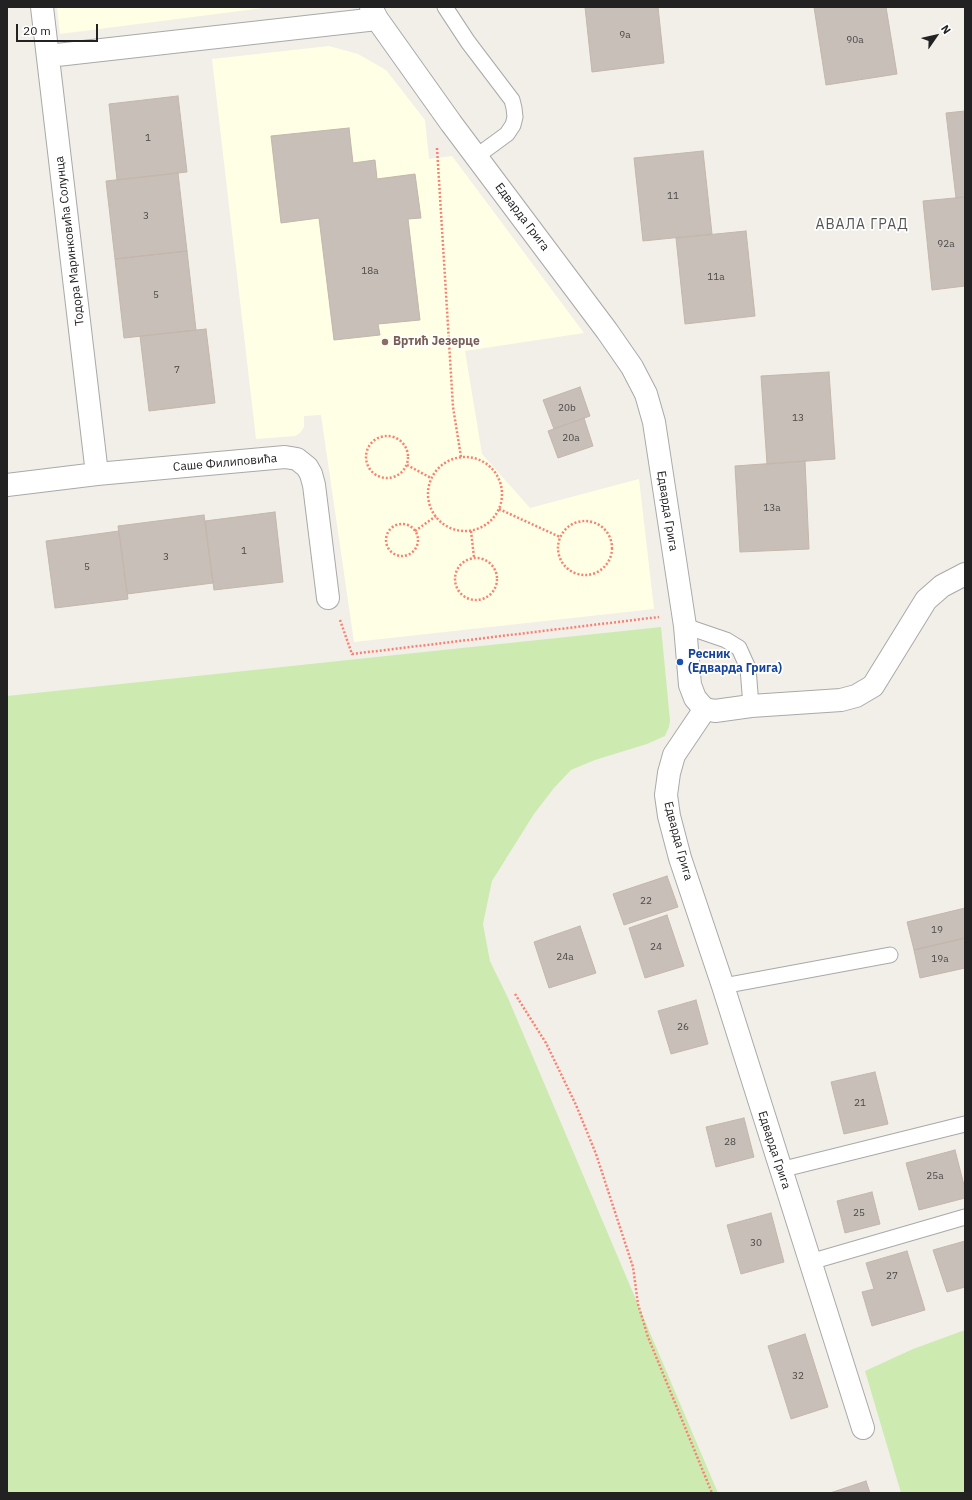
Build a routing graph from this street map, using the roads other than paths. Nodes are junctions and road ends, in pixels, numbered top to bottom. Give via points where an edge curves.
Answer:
1 (42, 7) edge
2 (446, 7) edge
3 (374, 13) edge
4 (48, 56) junction
5 (477, 156) junction
6 (97, 474) junction
7 (7, 485) edge
8 (965, 574) edge
9 (328, 598) road end
10 (684, 620) junction
11 (751, 706) junction
12 (705, 709) junction
13 (890, 955) dead end
14 (723, 986) junction
15 (965, 1124) edge
16 (780, 1170) junction
17 (965, 1217) edge
18 (810, 1262) junction
19 (863, 1428) dead end

1 - 4 street, Тодора Маринковића Солунца
2 - 5 lane via 468,42 512,100 514,108 513,126 507,134
3 - 4 street
3 - 5 street, Едварда Грига
4 - 6 street, Тодора Маринковића Солунца
5 - 10 street, Едварда Грига via 632,367 646,394 654,422
6 - 7 street, Саше Филиповића
6 - 9 street, Саше Филиповића via 285,457 297,459 307,467 314,485
8 - 11 street via 942,586 926,600 873,686 856,696 841,700
10 - 11 lane via 739,648 748,668
10 - 12 street, Едварда Грига via 692,692
11 - 12 street via 715,711
12 - 14 street, Едварда Грига via 674,755 668,773 666,795 680,858
13 - 14 lane
14 - 16 street, Едварда Грига
15 - 16 lane
16 - 18 street, Едварда Грига
17 - 18 lane
18 - 19 street, Едварда Грига

